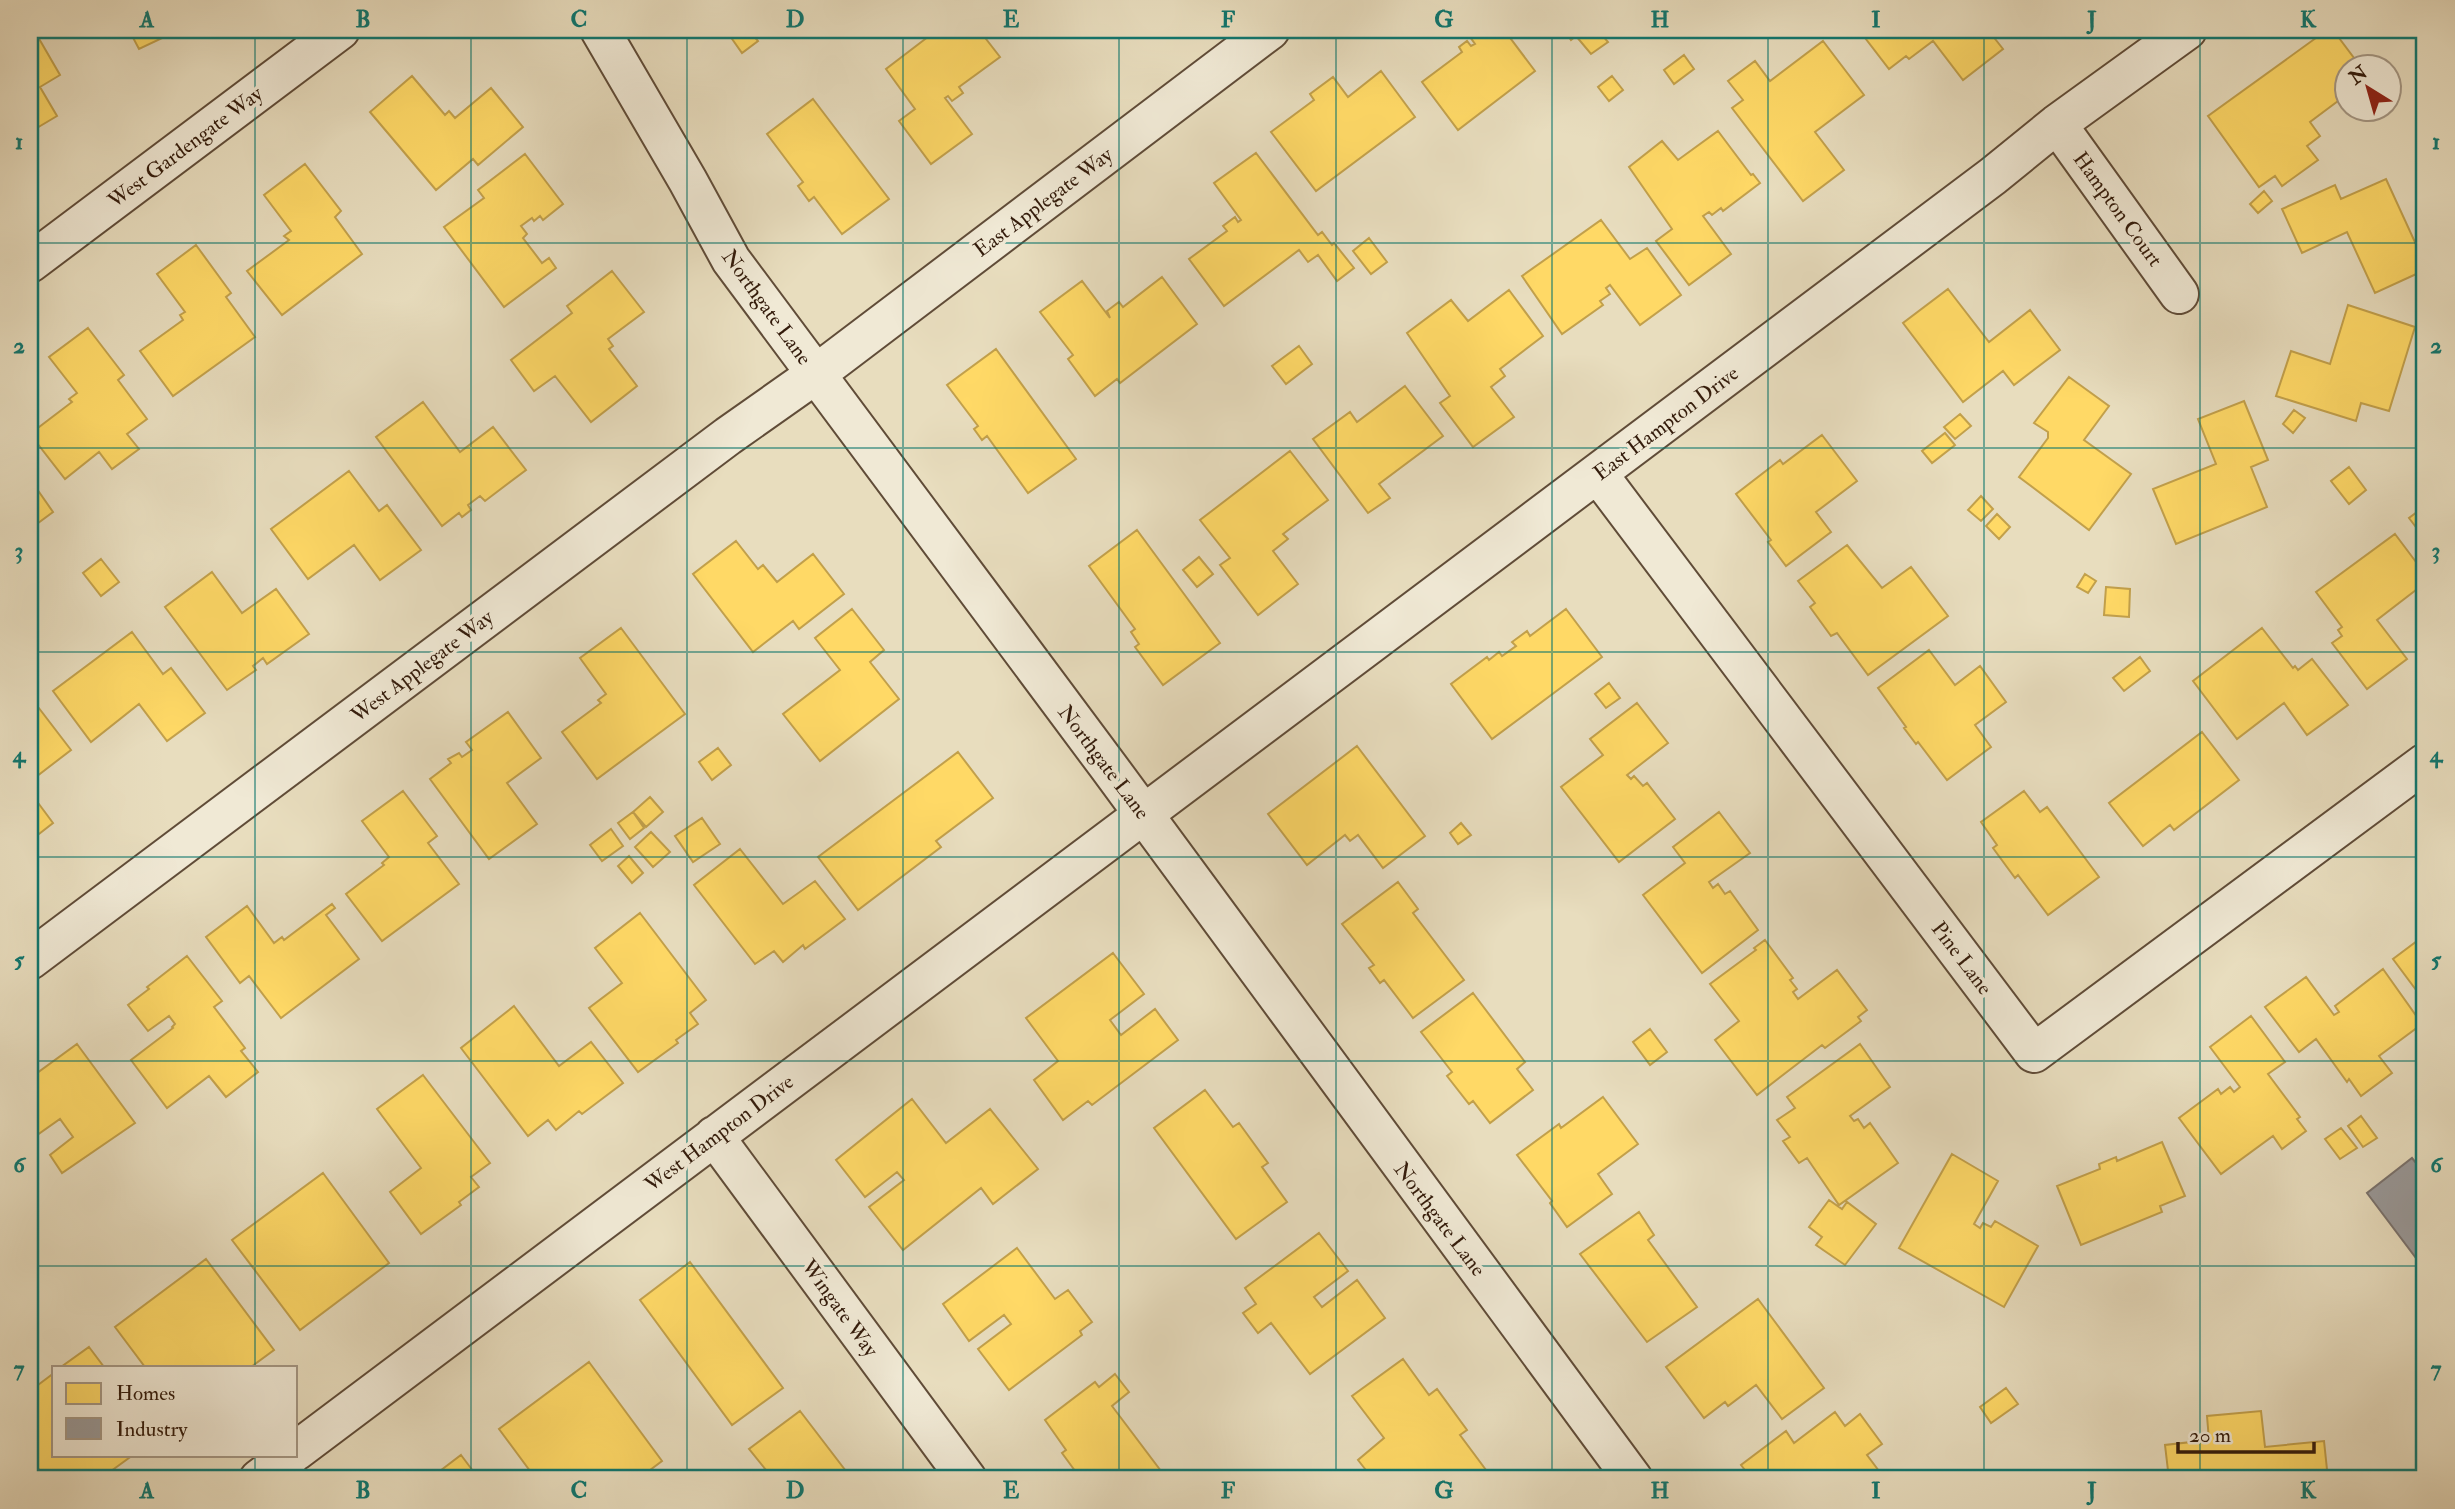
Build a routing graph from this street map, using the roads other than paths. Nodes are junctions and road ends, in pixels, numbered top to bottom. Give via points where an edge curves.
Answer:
1 (340, 30) edge
2 (600, 30) edge
3 (1270, 30) edge
4 (2187, 30) edge
5 (2057, 124) junction
6 (30, 264) edge
7 (2179, 294) dead end
8 (816, 374) junction
9 (1598, 474) junction
10 (2425, 763) edge
11 (1144, 816) junction
12 (30, 960) edge
13 (714, 1136) junction
14 (298, 1449) edge
15 (290, 1456) edge
16 (259, 1479) edge
17 (967, 1479) edge
18 (1633, 1479) edge

1 - 6 street, West Gardengate Way
2 - 8 street, Northgate Lane via 731,260
3 - 8 street, East Applegate Way
4 - 5 street, East Hampton Drive
5 - 7 street, Hampton Court
5 - 9 street, East Hampton Drive
8 - 11 street, Northgate Lane
8 - 12 street, West Applegate Way
9 - 10 street, Pine Lane via 2034,1053
9 - 11 street, East Hampton Drive
11 - 13 street, West Hampton Drive
11 - 18 street, Northgate Lane
13 - 14 street, West Hampton Drive
13 - 17 street, Wingate Way
15 - 16 street

